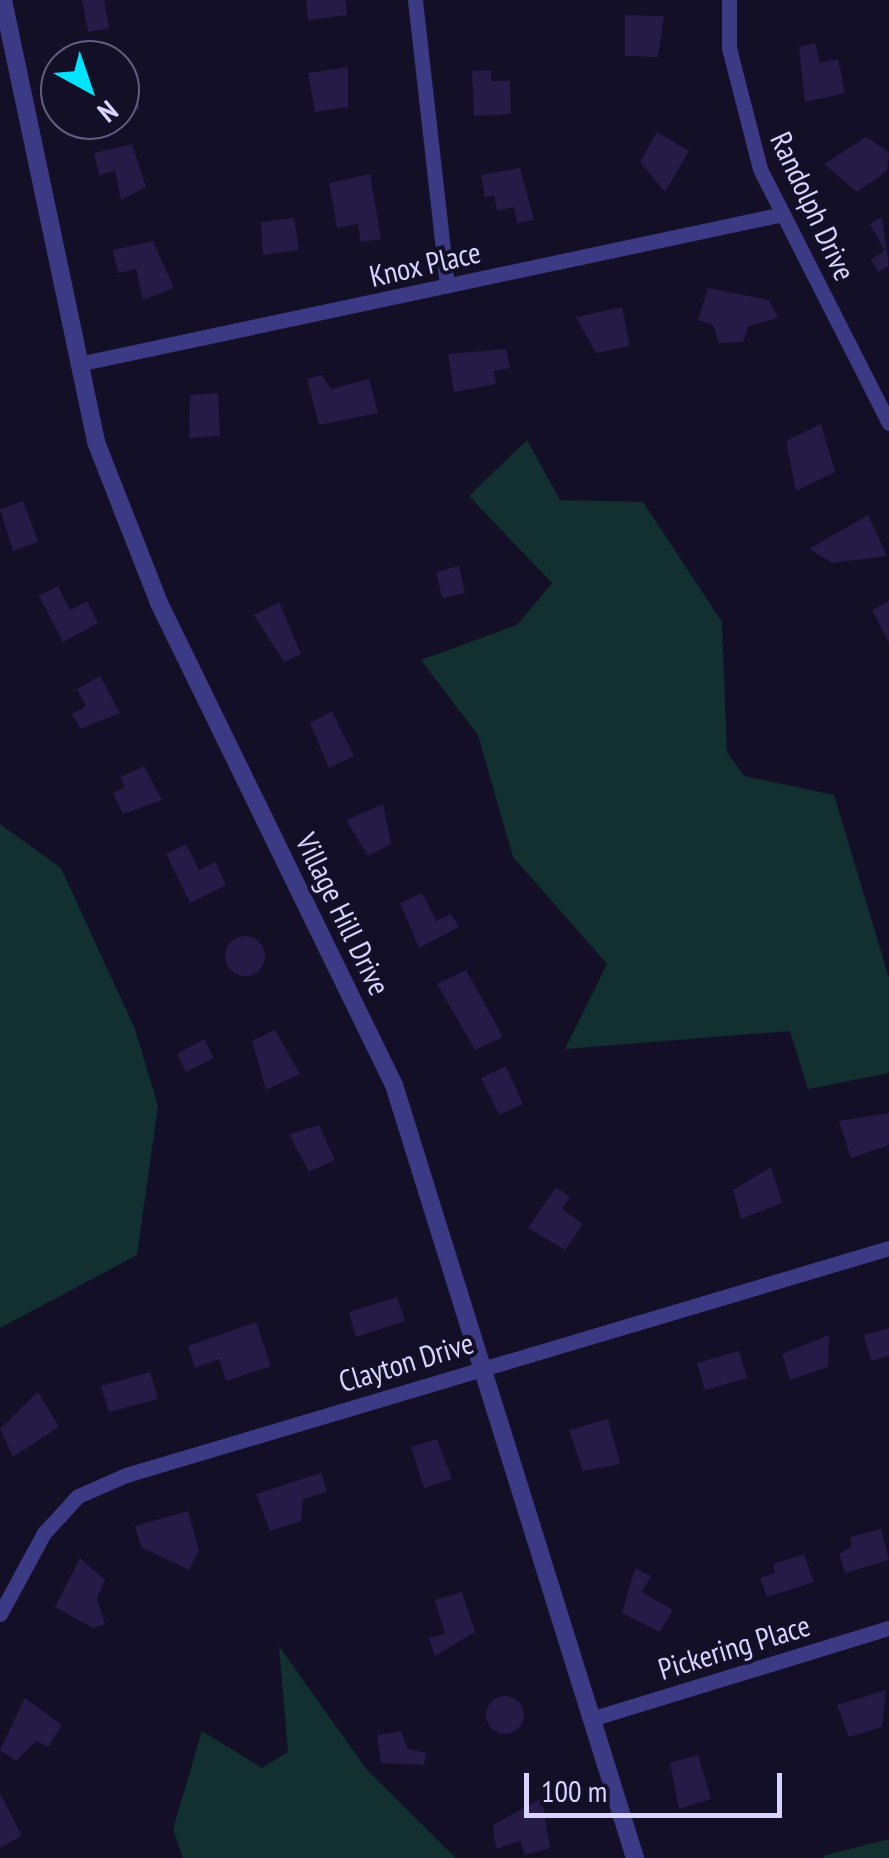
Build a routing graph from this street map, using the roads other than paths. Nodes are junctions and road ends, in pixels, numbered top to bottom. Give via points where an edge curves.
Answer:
1 (3, 0) edge
2 (415, 0) edge
3 (729, 0) edge
4 (783, 214) junction
5 (447, 285) junction
6 (78, 364) junction
7 (889, 423) edge
8 (889, 1248) edge
9 (486, 1367) junction
10 (0, 1614) edge
11 (889, 1628) edge
12 (594, 1718) junction
13 (635, 1858) edge

1 - 6 street, Village Hill Drive
2 - 5 street
3 - 4 street, Randolph Drive via 742,114
4 - 5 street, Knox Place
4 - 7 street, Randolph Drive
5 - 6 street, Knox Place
6 - 9 street, Village Hill Drive via 96,442 159,602 394,1085
8 - 9 street, Clayton Drive
9 - 10 street, Clayton Drive via 78,1496 44,1532
9 - 12 street, Village Hill Drive
11 - 12 street, Pickering Place
12 - 13 street, Village Hill Drive

